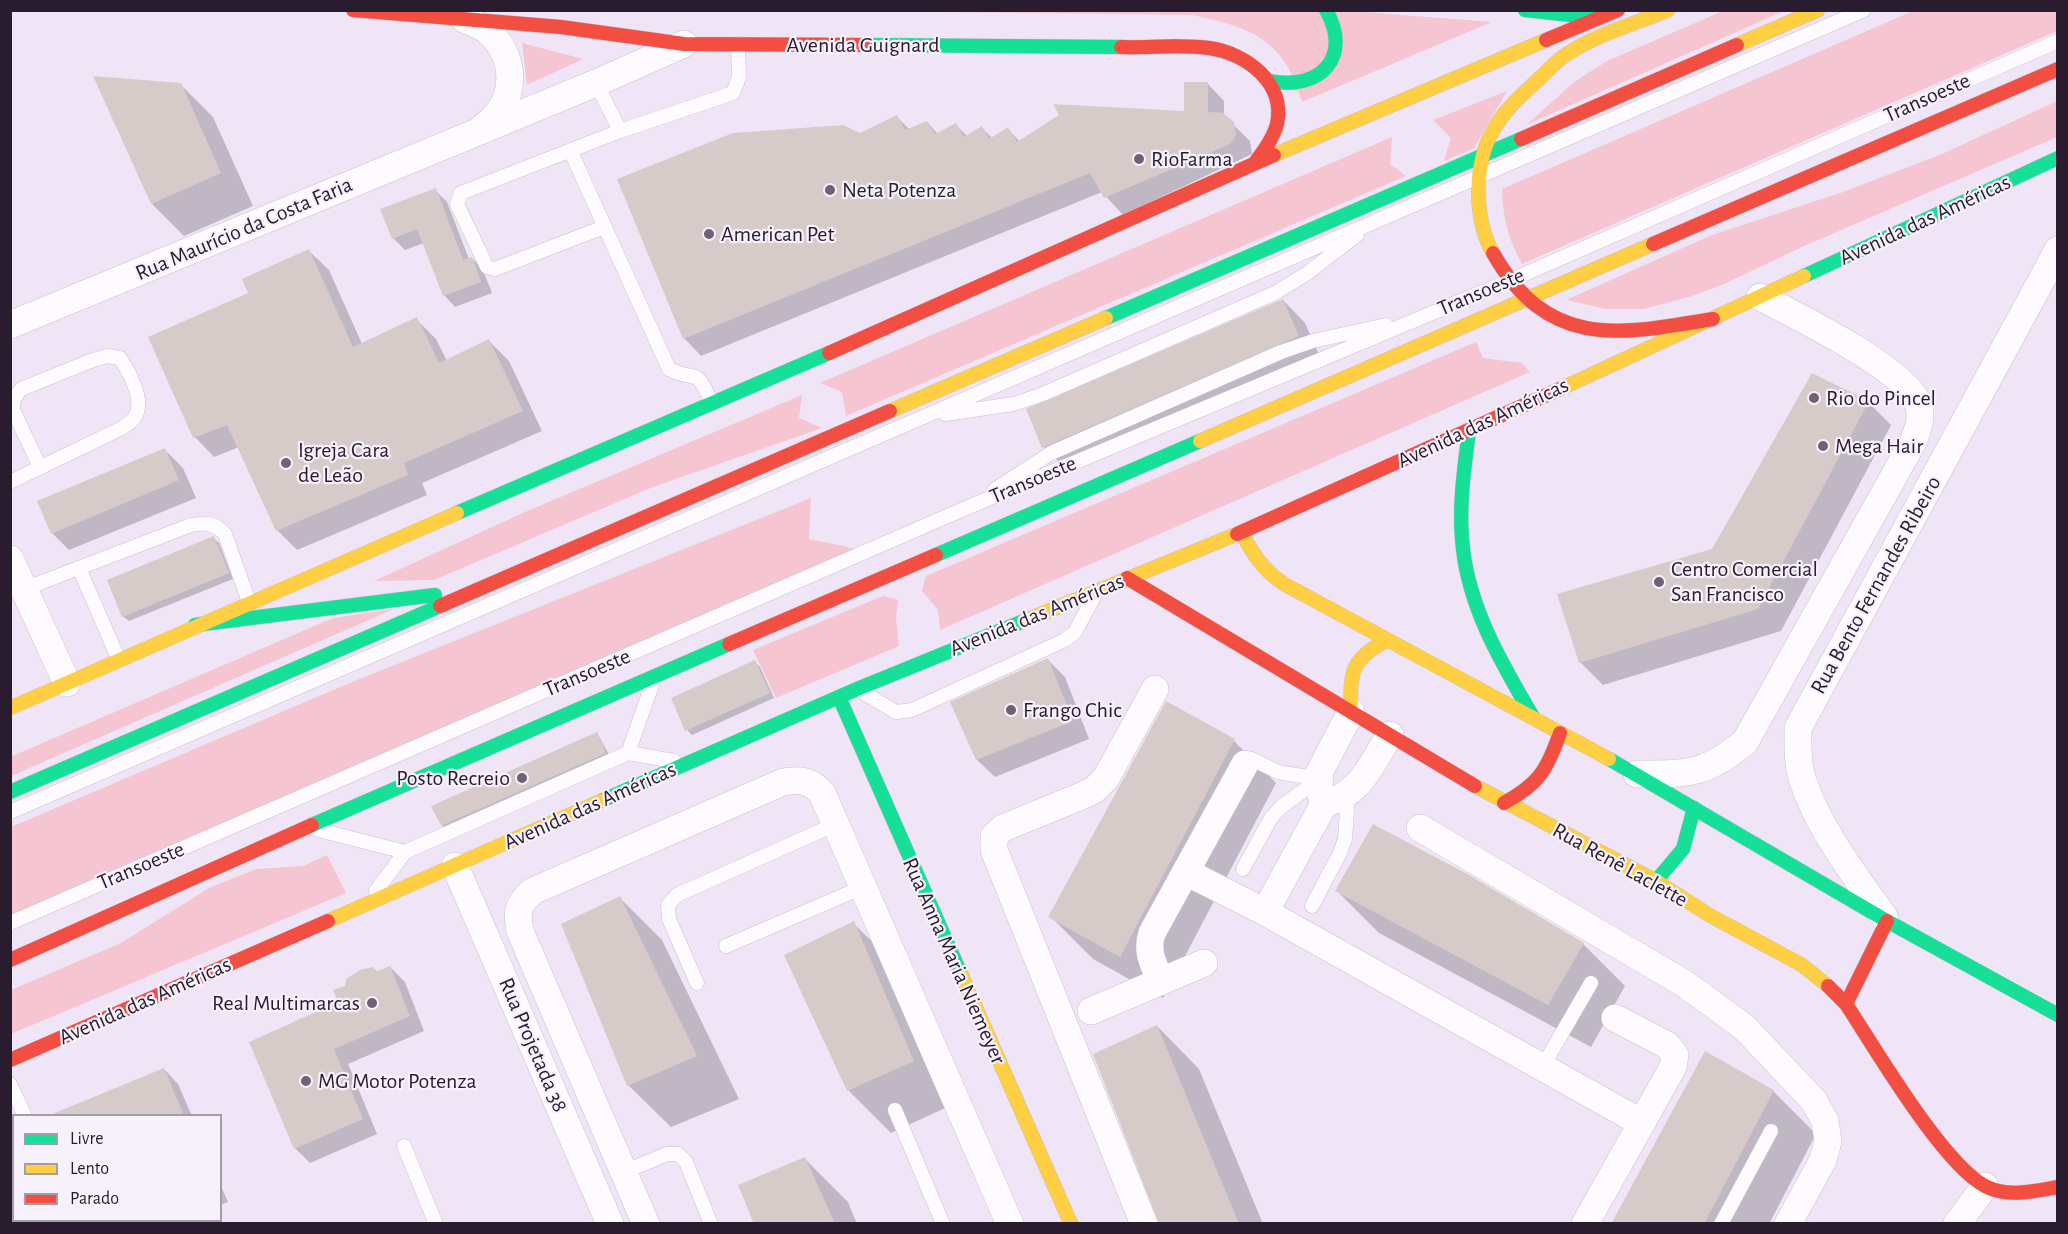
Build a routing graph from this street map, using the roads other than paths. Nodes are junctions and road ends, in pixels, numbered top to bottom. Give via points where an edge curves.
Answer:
1 (353, 10) edge
2 (553, 10) edge
3 (1326, 10) edge
4 (1525, 10) edge
5 (1618, 10) edge
6 (1668, 10) edge
7 (1818, 10) edge
8 (1864, 10) edge
9 (1600, 18) junction
10 (464, 19) junction
11 (522, 24) junction
12 (625, 24) dead end
13 (640, 36) junction
14 (2058, 41) edge
15 (684, 44) junction
16 (738, 44) junction
17 (2058, 69) edge
18 (1270, 81) junction
19 (596, 83) junction
20 (620, 131) junction
21 (476, 132) junction
22 (571, 152) junction
23 (1483, 156) junction
24 (2058, 158) edge
25 (1254, 164) junction
26 (1478, 176) junction
27 (1373, 223) junction
28 (604, 227) junction
29 (2058, 250) edge
30 (1510, 280) junction
31 (1760, 297) junction
32 (1530, 299) junction
33 (1419, 318) junction
34 (1713, 319) junction
35 (10, 325) edge
36 (712, 403) junction
37 (926, 416) junction
38 (1469, 431) junction
39 (40, 467) junction
40 (10, 482) edge
41 (973, 505) junction
42 (1241, 532) junction
43 (10, 559) edge
44 (79, 568) junction
45 (1127, 578) junction
46 (24, 590) junction
47 (472, 591) junction
48 (1096, 591) junction
49 (249, 602) junction
50 (195, 625) junction
51 (1386, 641) junction
52 (119, 660) junction
53 (654, 677) junction
54 (67, 683) junction
55 (857, 689) junction
56 (1155, 689) dead end
57 (839, 697) junction
58 (10, 708) edge
59 (1351, 712) junction
60 (1533, 717) junction
61 (1560, 733) junction
62 (1390, 735) junction
63 (628, 753) junction
64 (687, 763) junction
65 (1245, 764) joint
66 (1637, 774) junction
67 (10, 792) edge
68 (1330, 793) junction
69 (1504, 803) junction
70 (1694, 808) junction
71 (10, 812) edge
72 (836, 824) junction
73 (307, 827) junction
74 (1420, 828) dead end
75 (405, 852) junction
76 (455, 866) junction
77 (1243, 869) dead end
78 (1186, 872) junction
79 (1656, 881) junction
80 (863, 887) junction
81 (365, 905) junction
82 (1312, 906) dead end
83 (1265, 912) junction
84 (1887, 921) junction
85 (10, 923) edge
86 (726, 946) dead end
87 (40, 948) junction
88 (10, 960) edge
89 (1204, 963) dead end
90 (10, 970) edge
91 (1161, 981) junction
92 (697, 983) dead end
93 (1591, 983) dead end
94 (1846, 1004) junction
95 (1091, 1011) dead end
96 (2058, 1015) edge
97 (1615, 1018) dead end
98 (10, 1060) edge
99 (1543, 1066) junction
100 (10, 1084) edge
101 (895, 1110) dead end
102 (24, 1114) edge
103 (1642, 1123) junction
104 (1771, 1131) dead end
105 (404, 1146) dead end
106 (624, 1172) junction
107 (1984, 1186) junction
108 (2058, 1187) edge
109 (436, 1224) edge
110 (610, 1224) edge
111 (646, 1224) edge
112 (711, 1224) edge
113 (944, 1224) edge
114 (1010, 1224) edge
115 (1071, 1224) edge
116 (1144, 1224) edge
117 (1585, 1224) edge
118 (1721, 1224) edge
119 (1788, 1224) edge
120 (1957, 1224) edge

1 - 10 main road, Avenida Guignard
2 - 11 main road via 544,20
3 - 18 main road via 1335,29 1336,49 1330,66 1318,78 1300,85 1282,86
4 - 9 main road
5 - 9 main road
6 - 23 main road via 1567,54 1527,89 1491,133
7 - 23 main road
8 - 26 lane
9 - 25 main road
10 - 11 main road, Avenida Guignard
10 - 21 street, Rua Maurício da Costa Faria via 488,31 504,49 511,72 508,97 496,118
11 - 13 main road, Avenida Guignard
12 - 13 main road
13 - 15 main road, Avenida Guignard
14 - 30 lane, Transoeste
15 - 16 main road, Avenida Guignard
15 - 19 street, Rua Maurício da Costa Faria
16 - 18 main road, Avenida Guignard via 1209,48 1233,53 1252,63
16 - 20 lane via 740,77 733,93
17 - 32 main road
18 - 25 main road via 1279,105 1278,126 1269,147
19 - 20 lane
19 - 21 street, Rua Maurício da Costa Faria
20 - 22 lane
21 - 35 street, Rua Maurício da Costa Faria
22 - 28 lane
22 - 28 lane via 461,193 458,204 487,267 495,269
23 - 26 main road
23 - 47 main road
24 - 31 main road, Avenida das Américas
25 - 36 main road
26 - 27 lane
26 - 30 main road via 1481,227
27 - 37 lane
27 - 37 lane via 1275,293 1043,394 1014,404
28 - 36 lane via 669,369 696,375
29 - 84 street, Rua Bento Fernandes Ribeiro via 1798,728 1800,774 1813,805
30 - 32 main road
30 - 33 lane, Transoeste
31 - 34 main road, Avenida das Américas
31 - 66 street, Rua Bento Fernandes Ribeiro via 1820,327 1908,386 1918,404 1920,424 1745,742 1723,760 1701,770
32 - 34 main road via 1575,327 1611,331
32 - 53 main road
33 - 41 lane, Transoeste
33 - 41 lane via 1312,341 1281,352 1051,453
34 - 38 main road, Avenida das Américas
36 - 49 main road
37 - 71 lane
38 - 42 main road, Avenida das Américas
38 - 60 main road via 1462,479 1465,564 1472,595
39 - 39 lane via 135,418 136,392 120,358 108,356 83,364 21,389 13,399 16,417
39 - 40 lane
41 - 85 lane, Transoeste
42 - 45 main road, Avenida das Américas
42 - 51 main road via 1267,572
43 - 46 street
44 - 46 lane
44 - 49 lane via 191,525 208,523 225,534
44 - 52 lane
45 - 48 main road, Avenida das Américas
45 - 59 main road, Rua Renê Laclette
46 - 54 street
47 - 50 main road
47 - 67 main road
48 - 55 main road, Avenida das Américas
48 - 55 lane via 1075,632 1065,640 912,710 896,712
49 - 50 main road
50 - 52 main road
51 - 59 main road via 1367,650 1355,662 1350,679
51 - 60 main road
52 - 54 main road
53 - 63 lane
53 - 73 main road
54 - 58 main road
55 - 57 main road, Avenida das Américas
56 - 116 street via 1106,778 1094,790 1003,828 994,836 994,850
57 - 64 main road, Avenida das Américas
57 - 115 main road, Rua Anna Maria Niemeyer
59 - 62 main road, Rua Renê Laclette
59 - 68 street via 1320,771
60 - 61 main road
61 - 66 main road
61 - 69 main road via 1540,780
62 - 68 street
62 - 69 main road, Rua Renê Laclette
63 - 64 lane
63 - 75 lane
64 - 76 main road, Avenida das Américas
65 - 68 lane via 1252,759
65 - 78 street
66 - 70 main road
68 - 77 lane via 1281,807
68 - 82 lane via 1343,846
68 - 83 street
69 - 79 main road, Rua Renê Laclette
70 - 79 main road via 1682,856
70 - 84 main road
72 - 80 street
72 - 92 lane via 677,895 668,905 669,919
72 - 106 street via 822,793 812,783 798,779 783,782 533,891 521,902 517,914 520,931
73 - 75 lane
73 - 87 main road
74 - 119 street via 1685,984 1744,1027 1814,1101 1826,1121 1828,1141 1823,1160
75 - 81 lane
76 - 81 main road, Avenida das Américas
76 - 110 street, Rua Projetada 38
78 - 83 street
78 - 91 street via 1148,944
79 - 94 main road, Rua Renê Laclette via 1709,915 1802,965
80 - 86 lane
80 - 114 street
81 - 98 main road, Avenida das Américas
83 - 99 street
84 - 94 main road
84 - 96 main road
87 - 88 main road
87 - 90 main road
89 - 91 street
91 - 95 street
93 - 99 lane
94 - 107 main road, Rua Renê Laclette via 1953,1159
97 - 103 street via 1667,1045 1675,1056 1673,1067
99 - 103 street
100 - 102 lane
101 - 113 lane
103 - 117 street
104 - 118 lane
105 - 109 lane
106 - 111 street
106 - 112 lane via 667,1154 678,1154 686,1161
107 - 108 main road via 2024,1193
107 - 120 street

